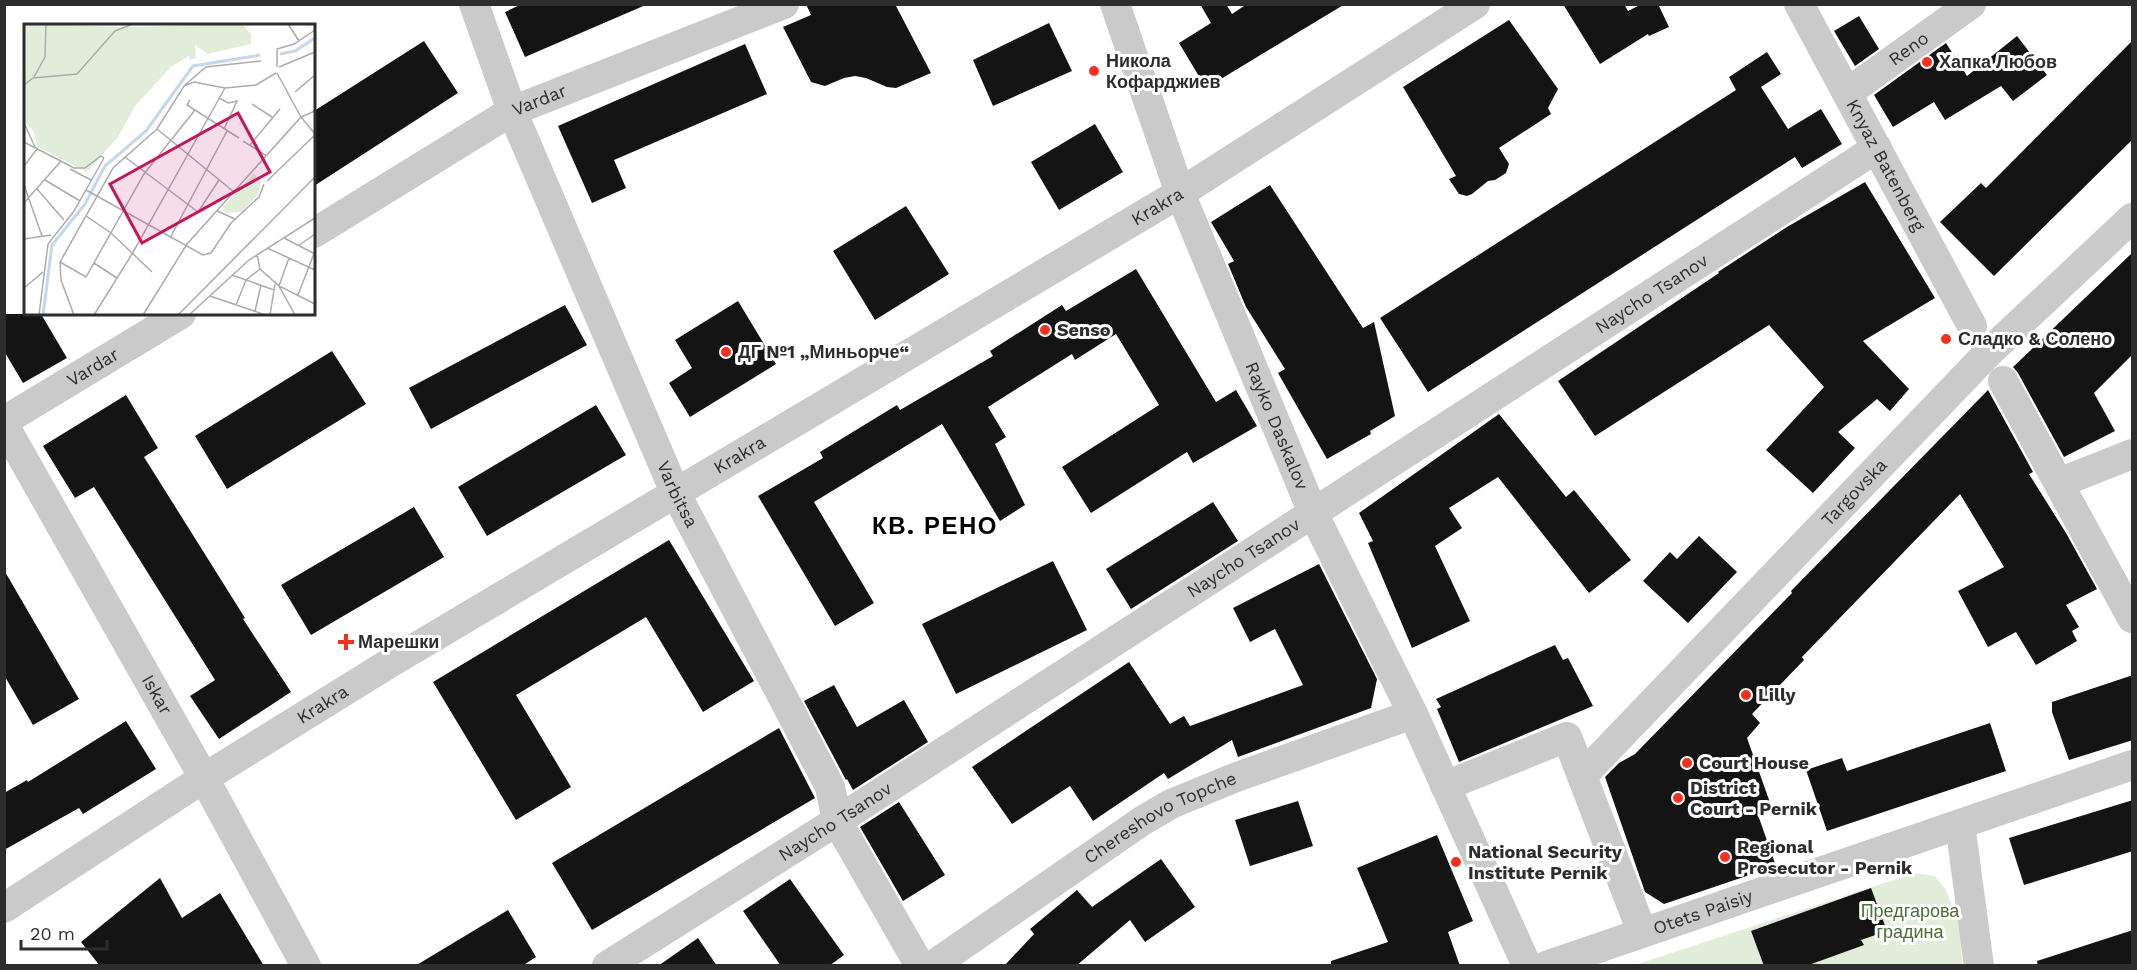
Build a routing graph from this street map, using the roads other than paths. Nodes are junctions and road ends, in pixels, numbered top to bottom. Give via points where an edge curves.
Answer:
1 (474, 4) edge
2 (784, 4) edge
3 (1115, 4) edge
4 (1475, 4) edge
5 (1799, 4) edge
6 (1971, 4) edge
7 (1847, 93) junction
8 (512, 111) junction
9 (1876, 148) junction
10 (1180, 193) junction
11 (2133, 218) edge
12 (315, 231) edge
13 (179, 315) edge
14 (1972, 326) dead end
15 (2003, 381) dead end
16 (4, 423) edge
17 (2133, 454) edge
18 (2059, 483) junction
19 (675, 492) junction
20 (1312, 513) junction
21 (2133, 618) edge
22 (1413, 714) junction
23 (2133, 765) edge
24 (1582, 776) junction
25 (204, 778) junction
26 (1445, 786) junction
27 (837, 821) junction
28 (1960, 824) junction
29 (4, 908) edge
30 (1642, 932) junction
31 (306, 966) edge
32 (607, 966) edge
33 (920, 966) edge
34 (932, 966) edge
35 (1527, 966) edge
36 (1546, 966) edge
37 (1979, 966) edge

1 - 8 street, Varbitsa
2 - 8 street, Vardar
3 - 10 street, Rayko Daskalov
4 - 10 street, Krakra
5 - 7 street, Knyaz Batenberg
6 - 7 street, Reno
7 - 9 street, Knyaz Batenberg
8 - 12 street, Vardar
8 - 19 street, Varbitsa
9 - 14 street, Knyaz Batenberg
9 - 20 street, Naycho Tsanov
10 - 19 street, Krakra
10 - 20 street, Rayko Daskalov
11 - 24 street, Targovska via 1988,353
13 - 16 street, Vardar
15 - 18 street
16 - 25 street, Iskar
17 - 18 street
18 - 21 street
19 - 25 street, Krakra
19 - 27 street, Varbitsa via 830,787
20 - 22 street, Rayko Daskalov
20 - 27 street, Naycho Tsanov
22 - 26 street, Rayko Daskalov
22 - 34 street, Chereshovo Topche via 1171,804
23 - 28 street, Otets Paisiy
24 - 26 street via 1567,737
24 - 30 street
25 - 29 street, Krakra
25 - 31 street, Iskar
26 - 35 street, Rayko Daskalov
27 - 32 street, Naycho Tsanov
27 - 33 street, Varbitsa
28 - 30 street, Otets Paisiy
28 - 37 street
30 - 36 street, Otets Paisiy

